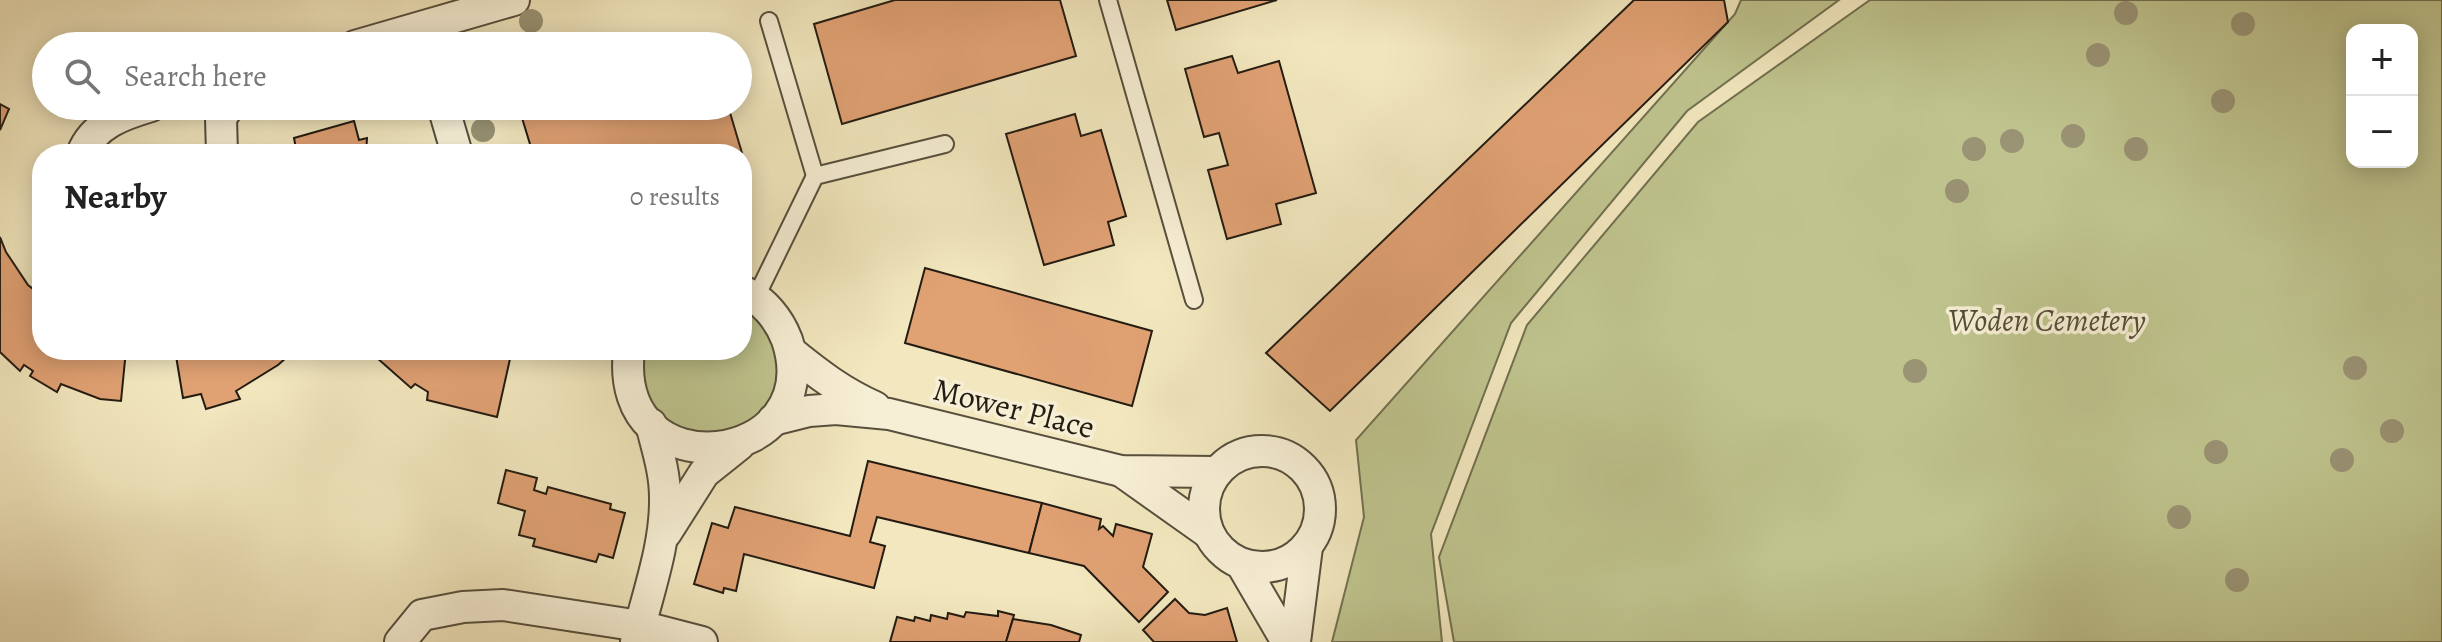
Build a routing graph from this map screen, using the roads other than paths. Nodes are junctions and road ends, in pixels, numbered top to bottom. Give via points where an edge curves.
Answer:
1 (514, 0) edge
2 (1108, 0) edge
3 (769, 21) dead end
4 (435, 32) edge
5 (113, 120) edge
6 (221, 120) edge
7 (447, 120) edge
8 (89, 144) edge
9 (222, 144) edge
10 (454, 144) edge
11 (945, 144) dead end
12 (815, 176) junction
13 (752, 288) edge
14 (752, 298) edge
15 (1194, 300) dead end
16 (791, 352) junction
17 (623, 360) edge
18 (889, 414) junction
19 (773, 420) junction
20 (651, 424) junction
21 (739, 444) junction
22 (1121, 471) junction
23 (1216, 472) junction
24 (1207, 532) junction
25 (662, 542) junction
26 (1307, 547) junction
27 (1242, 565) junction
28 (638, 634) edge
29 (400, 642) edge
30 (702, 642) edge
31 (1287, 642) edge
32 (1295, 642) edge

1 - 4 street
2 - 15 lane
3 - 12 lane
5 - 8 street
6 - 9 street
7 - 10 street
11 - 12 lane
12 - 13 lane
14 - 16 street via 783,328
16 - 18 street, Mower Place via 823,379
16 - 19 street via 786,399
17 - 20 street via 638,408
18 - 19 street, Mower Place via 836,409
18 - 22 street, Mower Place
19 - 21 street
20 - 21 street via 692,448
20 - 25 street via 665,497
21 - 25 street via 704,473
22 - 23 street, Mower Place
22 - 24 street, Mower Place
23 - 24 street via 1204,501
23 - 26 street via 1246,452 1283,454 1299,464 1319,494 1321,513
24 - 27 street via 1222,552
25 - 28 street
26 - 27 street via 1278,566
26 - 32 street
27 - 31 street
28 - 29 street via 503,605 422,615
28 - 30 street

